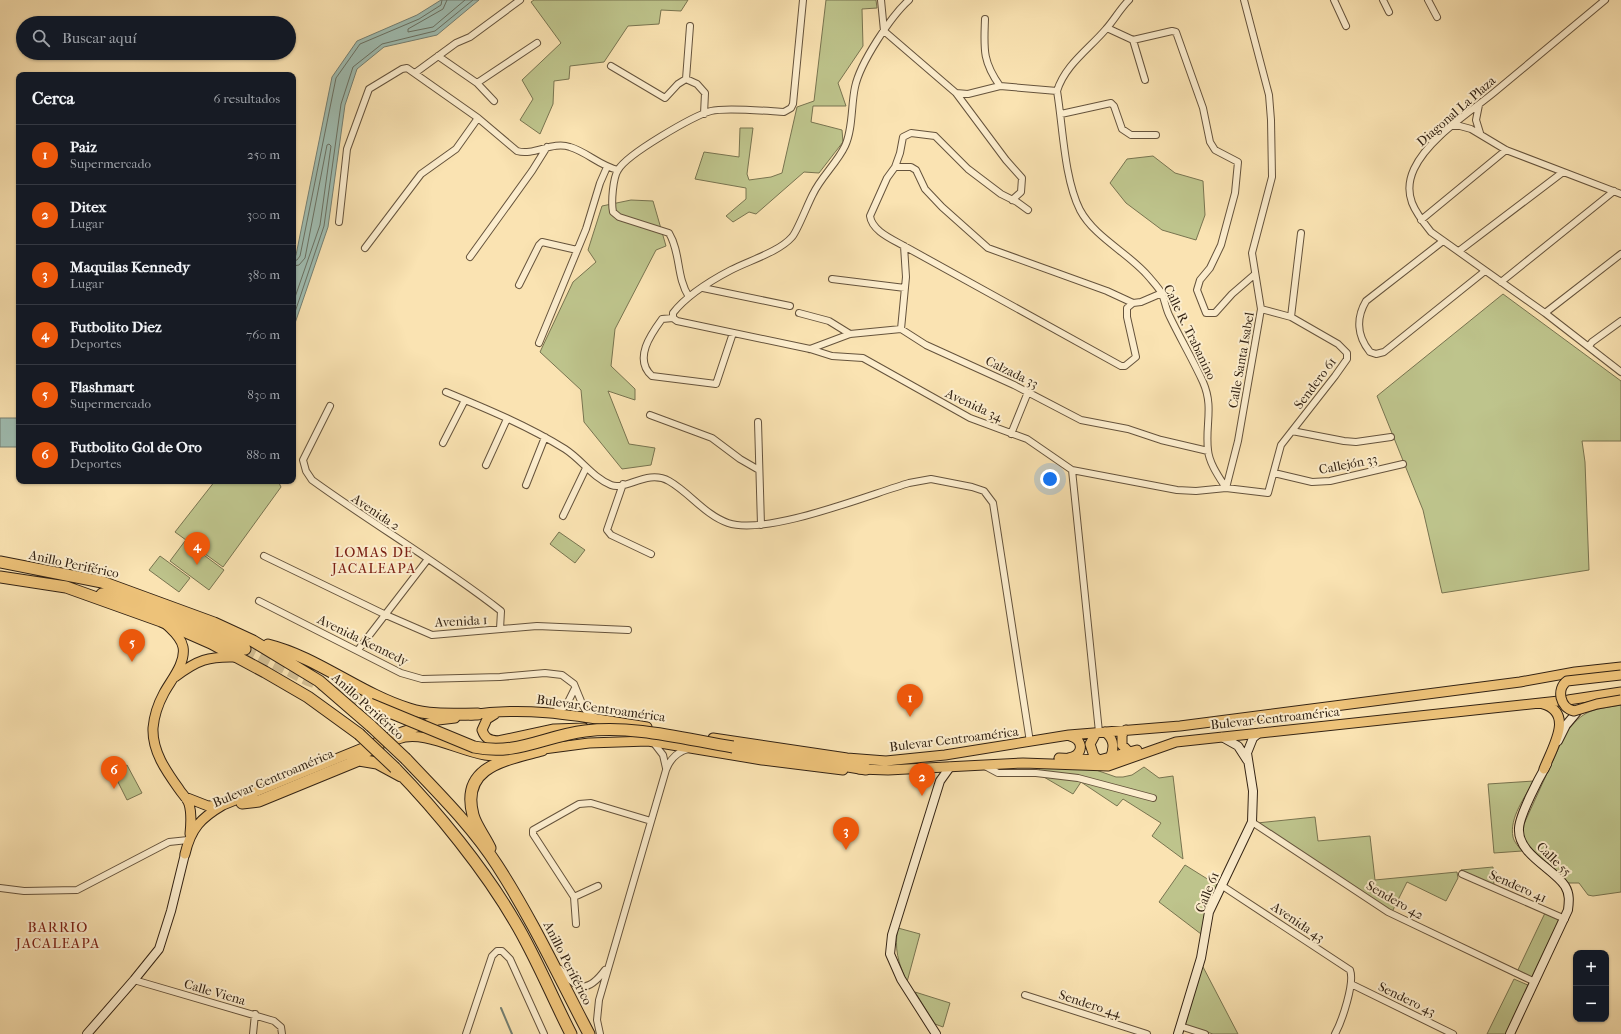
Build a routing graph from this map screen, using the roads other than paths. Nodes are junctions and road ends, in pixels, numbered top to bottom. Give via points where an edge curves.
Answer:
1 (520, 0) edge
2 (803, 0) edge
3 (881, 0) edge
4 (909, 0) edge
5 (1129, 0) edge
6 (1244, 0) edge
7 (1334, 0) edge
8 (1384, 0) edge
9 (1428, 0) edge
10 (1605, 0) edge
11 (1389, 12) dead end
12 (1437, 17) dead end
13 (985, 19) dead end
14 (690, 26) dead end
15 (1346, 26) dead end
16 (1107, 28) junction
17 (884, 31) junction
18 (1133, 40) junction
19 (537, 43) dead end
20 (438, 56) junction
21 (611, 66) dead end
22 (415, 73) junction
23 (686, 79) junction
24 (1144, 80) dead end
25 (476, 83) junction
26 (1000, 86) junction
27 (1057, 91) junction
28 (956, 93) junction
29 (494, 101) dead end
30 (1479, 105) junction
31 (704, 114) junction
32 (1061, 114) junction
33 (478, 118) junction
34 (1452, 126) junction
35 (1480, 133) junction
36 (1156, 135) dead end
37 (546, 147) junction
38 (1506, 150) junction
39 (895, 167) junction
40 (607, 168) junction
41 (618, 170) junction
42 (1563, 172) junction
43 (1614, 191) junction
44 (1621, 194) edge
45 (1012, 200) junction
46 (1028, 210) dead end
47 (1421, 220) junction
48 (339, 222) dead end
49 (1301, 233) dead end
50 (1443, 241) junction
51 (904, 246) junction
52 (365, 248) dead end
53 (577, 250) junction
54 (1459, 251) junction
55 (1621, 254) edge
56 (470, 257) dead end
57 (1485, 271) junction
58 (1254, 275) junction
59 (832, 279) dead end
60 (1501, 282) junction
61 (519, 285) dead end
62 (703, 288) junction
63 (905, 288) junction
64 (1162, 293) junction
65 (689, 297) junction
66 (1133, 303) junction
67 (790, 306) dead end
68 (1261, 309) junction
69 (1545, 312) junction
70 (799, 313) dead end
71 (1291, 317) junction
72 (673, 318) junction
73 (1621, 321) edge
74 (901, 329) junction
75 (733, 333) junction
76 (850, 334) junction
77 (539, 343) dead end
78 (1589, 346) junction
79 (810, 349) junction
80 (1621, 372) edge
81 (446, 392) dead end
82 (1028, 392) junction
83 (465, 400) junction
84 (330, 406) dead end
85 (650, 415) dead end
86 (507, 419) junction
87 (758, 422) dead end
88 (1292, 431) junction
89 (1011, 434) junction
90 (545, 437) junction
91 (1391, 437) dead end
92 (443, 443) dead end
93 (1208, 451) junction
94 (1404, 464) dead end
95 (486, 465) dead end
96 (586, 468) junction
97 (759, 470) junction
98 (1072, 470) junction
99 (1274, 473) junction
100 (623, 484) junction
101 (526, 485) dead end
102 (1226, 488) junction
103 (1268, 493) joint
104 (563, 516) dead end
105 (761, 525) junction
106 (651, 554) dead end
107 (264, 556) dead end
108 (428, 559) junction
109 (0, 562) edge
110 (0, 577) edge
111 (66, 587) junction
112 (259, 601) dead end
113 (386, 616) junction
114 (161, 620) junction
115 (500, 629) junction
116 (628, 630) dead end
117 (253, 641) junction
118 (358, 650) junction
119 (242, 653) junction
120 (1621, 667) edge
121 (1621, 676) edge
122 (171, 681) junction
123 (575, 688) junction
124 (1621, 692) edge
125 (1621, 700) edge
126 (370, 704) tunnel mouth
127 (1524, 705) junction
128 (1565, 706) junction
129 (554, 712) junction
130 (1577, 712) junction
131 (496, 713) junction
132 (478, 714) junction
133 (601, 720) junction
134 (1566, 725) junction
135 (1126, 730) junction
136 (1100, 732) junction
137 (1259, 733) junction
138 (1069, 735) junction
139 (1222, 737) junction
140 (650, 742) junction
141 (1030, 742) junction
142 (1176, 742) junction
143 (690, 748) junction
144 (542, 750) junction
145 (1129, 752) junction
146 (1110, 758) junction
147 (1068, 759) junction
148 (1099, 760) junction
149 (1248, 761) junction
150 (982, 764) junction
151 (947, 767) junction
152 (933, 768) junction
153 (866, 769) junction
154 (1544, 769) junction
155 (666, 770) junction
156 (406, 779) junction
157 (940, 781) junction
158 (185, 798) junction
159 (1153, 798) dead end
160 (242, 803) junction
161 (223, 805) junction
162 (651, 821) junction
163 (1252, 822) junction
164 (189, 837) junction
165 (185, 854) junction
166 (497, 865) junction
167 (1462, 874) dead end
168 (1221, 884) junction
169 (598, 886) dead end
170 (0, 888) edge
171 (574, 897) junction
172 (1565, 919) junction
173 (576, 924) dead end
174 (549, 955) junction
175 (607, 968) junction
176 (134, 980) junction
177 (1535, 982) junction
178 (1351, 984) junction
179 (1025, 995) dead end
180 (255, 1014) junction
181 (1179, 1030) edge
182 (87, 1034) edge
183 (253, 1034) edge
184 (282, 1034) edge
185 (466, 1034) edge
186 (544, 1034) edge
187 (571, 1034) edge
188 (589, 1034) edge
189 (600, 1034) edge
190 (936, 1034) edge
191 (1147, 1034) edge
192 (1205, 1034) edge
193 (1335, 1034) edge
194 (1453, 1034) edge
195 (1510, 1034) edge

1 - 20 street via 470,37
2 - 31 street via 794,104 791,108 784,112 711,111
3 - 17 street
4 - 17 street
5 - 16 street
6 - 58 street, Calle Santa Isabel via 1269,95 1272,120 1272,177 1252,253
7 - 15 street
8 - 11 street
9 - 12 street
10 - 30 street, Diagonal La Plaza
13 - 26 street via 985,57
14 - 23 street
16 - 18 street
16 - 27 street via 1073,62
17 - 28 street
17 - 62 street via 867,58 855,85 845,146 814,190 792,237 768,253 730,270
18 - 24 street
18 - 58 street via 1172,30 1176,32 1203,108 1210,142 1215,150 1238,162 1235,193 1221,245 1210,268 1200,280 1197,290 1206,313 1215,313 1222,308 1232,294
19 - 25 street
20 - 22 street
20 - 25 street
21 - 23 street via 665,98
22 - 33 street
22 - 48 street via 407,68 402,69 369,89 347,149
23 - 31 street via 697,84 705,93
25 - 29 street
26 - 27 street
26 - 28 street via 968,94
27 - 32 street, Calle R. Trabanino
28 - 45 street via 1022,178 1021,192
30 - 34 street, Diagonal La Plaza
30 - 35 street via 1476,120
31 - 41 street via 634,155
32 - 36 street via 1111,103 1122,129 1131,135
32 - 64 street, Calle R. Trabanino via 1067,162 1080,210 1089,222 1148,276
33 - 37 street via 524,154
33 - 52 street via 456,150 422,174
34 - 35 street
34 - 47 street, Diagonal La Plaza via 1426,151 1414,170 1411,204
35 - 38 street
37 - 40 street via 570,146
37 - 56 street via 532,171
38 - 42 street
38 - 47 street
39 - 45 street via 903,137 911,133 935,136 968,169
39 - 51 street via 887,178 870,216 878,231
39 - 66 street via 911,167 916,170 925,189 988,248
40 - 41 street
40 - 53 street
41 - 65 street via 611,203 613,212 619,217 669,233 674,242 681,280
42 - 43 street
42 - 54 street
43 - 44 street
43 - 60 street
45 - 46 street
47 - 50 street, Diagonal La Plaza
49 - 71 street
50 - 54 street, Diagonal La Plaza
50 - 57 street via 1366,301 1358,320 1370,352 1384,352
51 - 63 street
51 - 66 street via 1121,366 1125,366 1136,357 1127,317 1127,308
53 - 61 street via 542,242
53 - 77 street
54 - 57 street, Diagonal La Plaza
55 - 69 street
57 - 60 street, Diagonal La Plaza
58 - 68 street, Calle Santa Isabel
59 - 63 street
60 - 69 street, Diagonal La Plaza
62 - 65 street
62 - 67 street
63 - 74 street
64 - 66 street
64 - 93 street, Calle R. Trabanino via 1168,313 1208,396
65 - 72 street via 673,313
68 - 71 street, Sendero 61
68 - 102 street, Calle Santa Isabel via 1238,441
69 - 78 street, Diagonal La Plaza
70 - 76 street via 830,321
71 - 88 street, Sendero 61 via 1338,344 1347,353 1347,359
72 - 75 street, Avenida 34
72 - 75 street via 662,319 650,336 644,358 646,371 652,376 716,384
73 - 78 street
74 - 76 street
74 - 82 street, Calzada 33 via 926,345
75 - 79 street, Avenida 34
76 - 79 street
78 - 80 street, Diagonal La Plaza
79 - 89 street, Avenida 34 via 832,356 863,358 970,418
81 - 83 street
82 - 89 street
82 - 93 street, Calzada 33 via 1081,420 1128,429
83 - 86 street
83 - 92 street
84 - 108 street, Avenida 2 via 303,460 306,471 312,480 344,504
85 - 97 street via 712,438
86 - 90 street
86 - 95 street
87 - 97 street
88 - 91 street via 1356,442
88 - 99 street, Sendero 61 via 1281,445
89 - 98 street, Avenida 34 via 1027,439
90 - 96 street via 569,451
90 - 101 street
93 - 102 street, Calle R. Trabanino via 1213,466
94 - 99 street, Callejón 33 via 1312,482
96 - 100 street via 613,486
96 - 104 street
97 - 105 street
98 - 102 street, Avenida 34 via 1177,490
98 - 136 street
99 - 103 street, Sendero 61
100 - 105 street via 650,477 668,480 717,518 729,524
100 - 106 street via 607,530
102 - 103 street, Avenida 34
105 - 141 street via 782,522 931,479 984,491 993,503
107 - 113 street, Avenida 1
108 - 113 street
108 - 115 street, Avenida 2 via 501,611
109 - 117 highway, Anillo Periférico via 102,582 167,604
110 - 111 highway, Anillo Periférico
111 - 114 highway, Anillo Periférico
111 - 119 highway via 128,598 156,608 205,630
112 - 118 street, Avenida Kennedy
113 - 115 street, Avenida 1 via 432,635
113 - 118 street
114 - 119 highway, Anillo Periférico
114 - 122 main road via 180,638 183,646 182,662
115 - 116 street, Avenida 1 via 537,626
117 - 132 highway via 292,654 408,709 429,714
117 - 166 highway, Anillo Periférico, bridge via 319,681 371,726 459,814
118 - 123 street, Avenida Kennedy via 401,673 422,679 545,673 567,678
119 - 122 main road via 204,659 192,664
119 - 156 highway, Anillo Periférico, bridge via 308,696 359,734
120 - 135 main road, Bulevar Centroamérica via 1180,726
121 - 128 main road, bridge via 1567,681 1560,690
122 - 158 main road via 163,694 154,720 153,736 160,758
123 - 129 street via 566,706
123 - 133 street, Avenida Kennedy via 588,714
124 - 127 main road, Bulevar Centroamérica
125 - 130 main road, bridge via 1597,704
126 - 153 highway, bridge via 474,747 492,750 513,748 583,731 617,729
127 - 137 main road, Bulevar Centroamérica
127 - 154 main road via 1543,704 1552,707 1559,716 1558,730
128 - 130 main road, bridge
128 - 134 street, Calle 55
129 - 131 main road, Bulevar Centroamérica
129 - 133 main road, Bulevar Centroamérica
130 - 134 street, Calle 55
131 - 132 main road, Bulevar Centroamérica
131 - 140 main road via 483,723 482,730 489,740 504,740 554,729 580,728 627,735
132 - 161 main road, Bulevar Centroamérica via 438,720 402,732
133 - 141 main road, Bulevar Centroamérica via 870,760 945,755
134 - 154 street, Calle 55
135 - 136 main road, Bulevar Centroamérica
135 - 145 main road via 1121,740 1125,750
136 - 138 main road, Bulevar Centroamérica
136 - 146 main road via 1112,741 1114,747
136 - 148 main road via 1090,744 1094,756
137 - 139 main road, Bulevar Centroamérica
137 - 149 street, Calle 61 via 1249,745
138 - 141 main road, Bulevar Centroamérica
138 - 147 main road via 1076,738 1080,744 1080,751 1075,757
139 - 142 main road, Bulevar Centroamérica
139 - 149 street, Calle 61 via 1238,746
140 - 143 main road, Bulevar Centroamérica
140 - 144 main road, Bulevar Centroamérica via 596,742
140 - 155 street via 663,755
142 - 145 main road via 1159,743
142 - 150 main road, Bulevar Centroamérica via 1108,766
143 - 153 main road, Bulevar Centroamérica via 839,770
143 - 155 street via 677,754
144 - 160 main road, Bulevar Centroamérica via 484,755 419,737 405,736
144 - 166 highway via 491,766 481,773 475,782 471,805 474,817
145 - 146 main road
146 - 148 main road
147 - 148 main road
147 - 151 main road via 989,759 957,763
149 - 163 street, Calle 61 via 1253,791
150 - 151 main road, Bulevar Centroamérica
150 - 159 street via 998,773 1036,773 1078,778
151 - 152 main road, Bulevar Centroamérica
151 - 157 street
152 - 153 main road, Bulevar Centroamérica via 881,771
152 - 157 street
154 - 172 street, Calle 55 via 1519,823 1519,837 1523,846 1566,887 1569,901
155 - 162 street
156 - 160 highway via 377,763 359,760 259,801
156 - 187 highway, Anillo Periférico via 478,867 516,922
157 - 190 street via 892,935 890,954 901,980
158 - 161 main road via 208,806
158 - 164 main road via 190,812
160 - 165 main road, Bulevar Centroamérica via 209,820 194,837
161 - 164 main road, Bulevar Centroamérica via 199,823
162 - 171 street via 590,803 579,804 533,830 533,834
162 - 175 street
163 - 168 street, Calle 61
163 - 177 street, Sendero 42 via 1388,912
164 - 165 main road
164 - 170 street via 169,842 77,890 24,891
165 - 176 street via 159,949
166 - 174 highway, Anillo Periférico
167 - 172 street, Sendero 41
168 - 178 street, Avenida 43 via 1350,970
168 - 181 street, Calle 61 via 1209,912 1202,958
169 - 171 street
171 - 173 street
172 - 177 street, Calle 55
174 - 175 street via 570,981 578,986 592,985
174 - 188 highway, Anillo Periférico
175 - 189 street via 597,1010
176 - 180 street, Calle Viena
176 - 182 street
177 - 195 street, Calle 55
178 - 193 street via 1342,1019
178 - 194 street, Sendero 43
179 - 191 street, Sendero 44
180 - 183 street
180 - 184 street, Calle Viena via 274,1021 281,1027
181 - 192 street
185 - 186 street via 492,956 502,951 510,959

